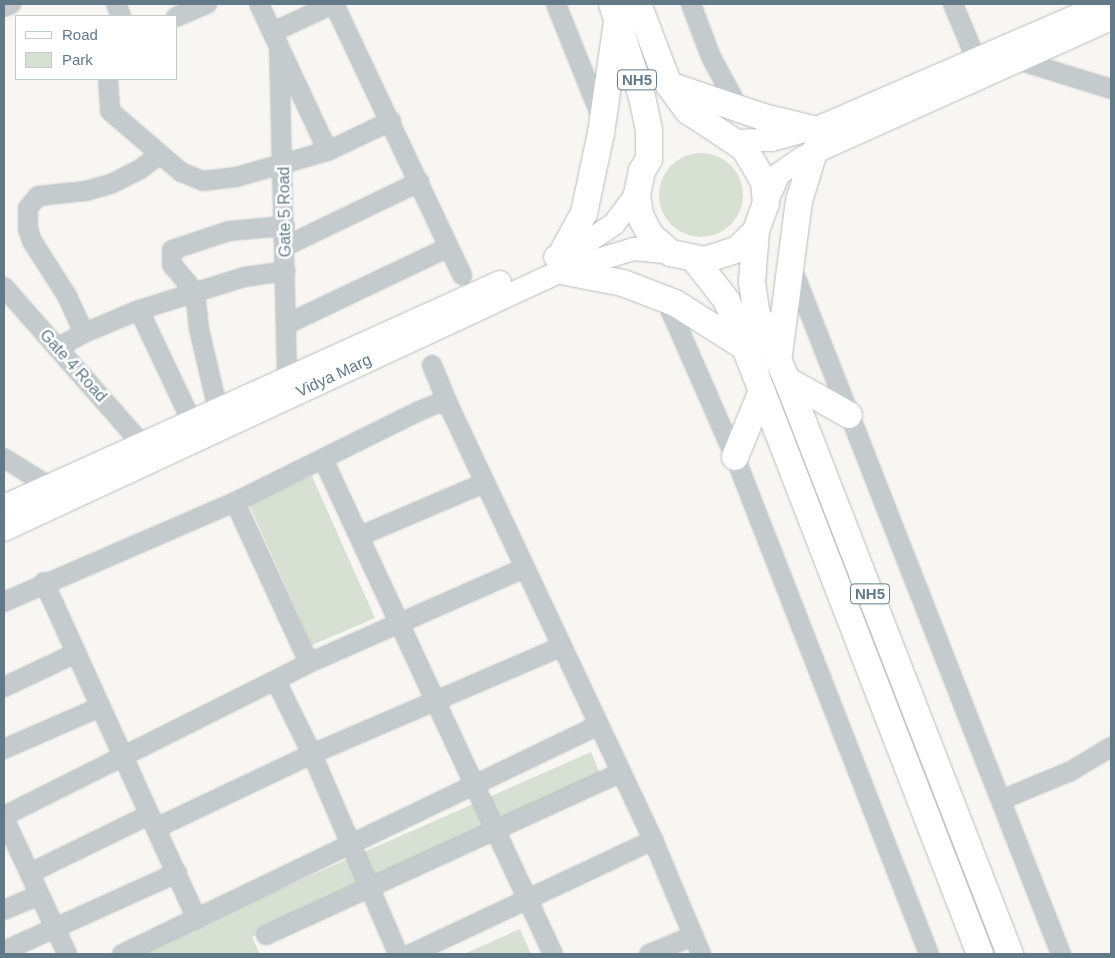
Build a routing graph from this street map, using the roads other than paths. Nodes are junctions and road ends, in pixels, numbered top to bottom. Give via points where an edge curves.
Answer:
1 (10, 4) edge
2 (207, 4) edge
3 (260, 4) edge
4 (333, 4) edge
5 (556, 4) edge
6 (691, 4) edge
7 (953, 4) edge
8 (1103, 4) edge
9 (4, 7) edge
10 (623, 8) edge
11 (178, 16) edge
12 (1111, 19) edge
13 (276, 39) junction
14 (1017, 53) junction
15 (977, 60) junction
16 (108, 80) edge
17 (669, 85) junction
18 (1111, 89) edge
19 (738, 108) junction
20 (391, 121) junction
21 (603, 122) junction
22 (726, 137) junction
23 (814, 140) junction
24 (328, 151) junction
25 (160, 154) junction
26 (284, 164) junction
27 (419, 182) junction
28 (637, 194) junction
29 (766, 204) junction
30 (286, 226) junction
31 (756, 230) junction
32 (286, 246) junction
33 (449, 247) junction
34 (683, 256) junction
35 (561, 263) junction
36 (791, 265) junction
37 (286, 272) junction
38 (462, 276) dead end
39 (4, 287) edge
40 (195, 292) junction
41 (666, 300) junction
42 (139, 310) junction
43 (287, 324) junction
44 (84, 333) junction
45 (745, 346) junction
46 (57, 348) junction
47 (432, 365) dead end
48 (782, 371) junction
49 (287, 378) junction
50 (762, 391) junction
51 (449, 406) junction
52 (218, 410) junction
53 (848, 415) junction
54 (192, 422) junction
55 (143, 445) junction
56 (735, 457) junction
57 (4, 458) edge
58 (323, 460) junction
59 (484, 483) junction
60 (47, 485) junction
61 (235, 502) junction
62 (4, 506) edge
63 (4, 530) edge
64 (360, 536) junction
65 (524, 568) junction
66 (44, 582) junction
67 (4, 602) edge
68 (402, 624) junction
69 (560, 647) junction
70 (76, 653) junction
71 (309, 664) junction
72 (276, 681) junction
73 (4, 687) edge
74 (435, 701) junction
75 (100, 707) junction
76 (597, 726) junction
77 (1111, 747) edge
78 (4, 748) edge
79 (312, 754) junction
80 (122, 755) junction
81 (620, 773) junction
82 (474, 786) junction
83 (1001, 800) junction
84 (4, 817) edge
85 (153, 822) junction
86 (495, 830) junction
87 (653, 840) junction
88 (352, 844) junction
89 (30, 873) junction
90 (176, 873) junction
91 (370, 888) junction
92 (39, 894) junction
93 (527, 898) junction
94 (4, 910) edge
95 (197, 919) junction
96 (54, 927) junction
97 (266, 935) dead end
98 (693, 936) junction
99 (4, 952) edge
100 (66, 954) edge
101 (122, 954) edge
102 (398, 954) edge
103 (411, 954) edge
104 (553, 954) edge
105 (649, 954) edge
106 (701, 954) edge
107 (929, 954) edge
108 (980, 954) edge
109 (1010, 954) edge
110 (1060, 954) edge

1 - 9 street
2 - 11 street
3 - 13 street
4 - 13 street
4 - 20 street
5 - 21 street
6 - 19 street via 710,57
7 - 15 street
8 - 14 main road
10 - 17 highway, NH5
10 - 21 highway
10 - 28 highway, NH5 / NH5 via 649,130 649,159 642,171
12 - 14 main road
13 - 24 street
13 - 26 street, Gate 5 Road
14 - 15 main road
14 - 18 street
14 - 23 main road
15 - 23 main road
16 - 25 street via 110,111
17 - 19 highway
17 - 22 highway, NH5 via 688,111
19 - 23 highway
20 - 24 street
20 - 27 street
21 - 35 highway via 584,213
22 - 23 main road
22 - 29 highway, NH5 via 751,155 764,181
23 - 29 main road via 779,174
23 - 36 highway via 799,201
24 - 26 street
25 - 26 street via 181,172 203,181 236,177
25 - 44 street via 118,181 86,191 38,196 28,208 28,229 32,241 67,296
26 - 30 street, Gate 5 Road
27 - 32 street
27 - 33 street
28 - 34 highway, NH5 via 640,215 650,234
28 - 35 main road, Vidya Marg via 614,224
29 - 31 highway, NH5
30 - 32 street, Gate 5 Road
30 - 40 street via 229,231 172,250 172,265
31 - 34 highway, NH5 via 738,249 705,260
31 - 48 highway, NH5 via 752,282 756,311
32 - 37 street, Gate 5 Road
33 - 38 street
33 - 43 street
34 - 35 main road, Vidya Marg via 634,249
34 - 45 highway, NH5 via 727,301
35 - 41 highway via 623,282
35 - 49 main road, Vidya Marg
35 - 63 main road, Vidya Marg
36 - 48 highway
36 - 53 street
37 - 40 street via 244,277
37 - 43 street, Gate 5 Road
39 - 46 street, Gate 4 Road
40 - 42 street
40 - 52 street via 199,329
41 - 45 highway
41 - 56 street
42 - 44 street
42 - 54 street
43 - 49 street, Gate 5 Road
44 - 46 street
45 - 50 highway, NH5
46 - 55 street, Gate 4 Road
47 - 51 street
48 - 53 highway
48 - 109 highway, NH5
49 - 52 main road, Vidya Marg
50 - 56 highway
50 - 108 highway, NH5
51 - 58 street via 439,403 419,411
51 - 59 street
52 - 54 main road, Vidya Marg
53 - 83 street
54 - 55 main road, Vidya Marg
55 - 60 main road, Vidya Marg
56 - 107 street
57 - 60 street
58 - 61 street
58 - 64 street
59 - 64 street
59 - 65 street
60 - 62 main road, Vidya Marg
61 - 66 street
61 - 71 street
64 - 68 street
65 - 68 street
65 - 69 street
66 - 67 street
66 - 70 street
68 - 71 street
68 - 74 street
69 - 74 street
69 - 76 street
70 - 73 street
70 - 75 street
71 - 72 street
72 - 79 street
72 - 80 street
74 - 79 street
74 - 82 street
75 - 78 street
75 - 80 street
76 - 81 street
76 - 82 street
77 - 83 street via 1071,771
79 - 85 street
79 - 88 street
80 - 84 street
80 - 85 street
81 - 86 street
81 - 87 street
82 - 86 street
82 - 88 street
83 - 110 street
84 - 89 street
85 - 89 street
85 - 90 street
86 - 91 street
86 - 93 street
87 - 93 street
87 - 98 street
88 - 91 street
88 - 95 street
89 - 92 street
90 - 95 street
90 - 96 street
91 - 97 street
91 - 102 street
92 - 94 street
92 - 96 street
93 - 103 street
93 - 104 street
95 - 101 street
96 - 99 street
96 - 100 street
98 - 105 street
98 - 106 street

